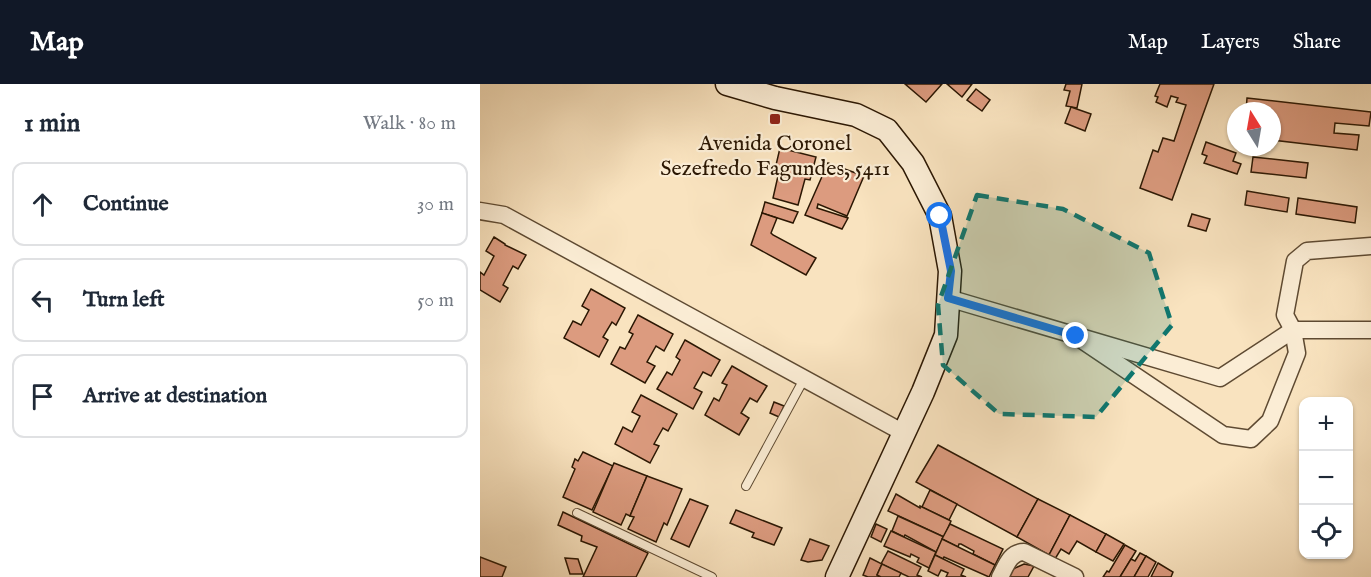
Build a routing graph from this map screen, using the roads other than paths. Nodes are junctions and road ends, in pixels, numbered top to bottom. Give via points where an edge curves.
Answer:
1 (727, 84) edge
2 (480, 211) edge
3 (1371, 246) edge
4 (948, 298) junction
5 (1293, 330) junction
6 (1371, 330) edge
7 (1076, 336) junction
8 (804, 379) junction
9 (904, 433) junction
10 (746, 486) dead end
11 (577, 513) dead end
12 (712, 577) edge
13 (837, 577) edge
14 (1000, 577) edge
15 (1075, 577) edge

1 - 4 main road via 856,116 887,130 914,163 940,216 951,271
2 - 8 street via 504,215
3 - 5 street via 1307,251 1295,261 1285,315
4 - 7 street
4 - 9 main road via 946,335
5 - 6 street
5 - 7 street via 1220,378
5 - 7 street via 1297,353 1269,422 1251,439 1223,435
8 - 9 street
8 - 10 lane
9 - 13 main road
11 - 12 lane
14 - 15 street via 1012,555 1018,552

